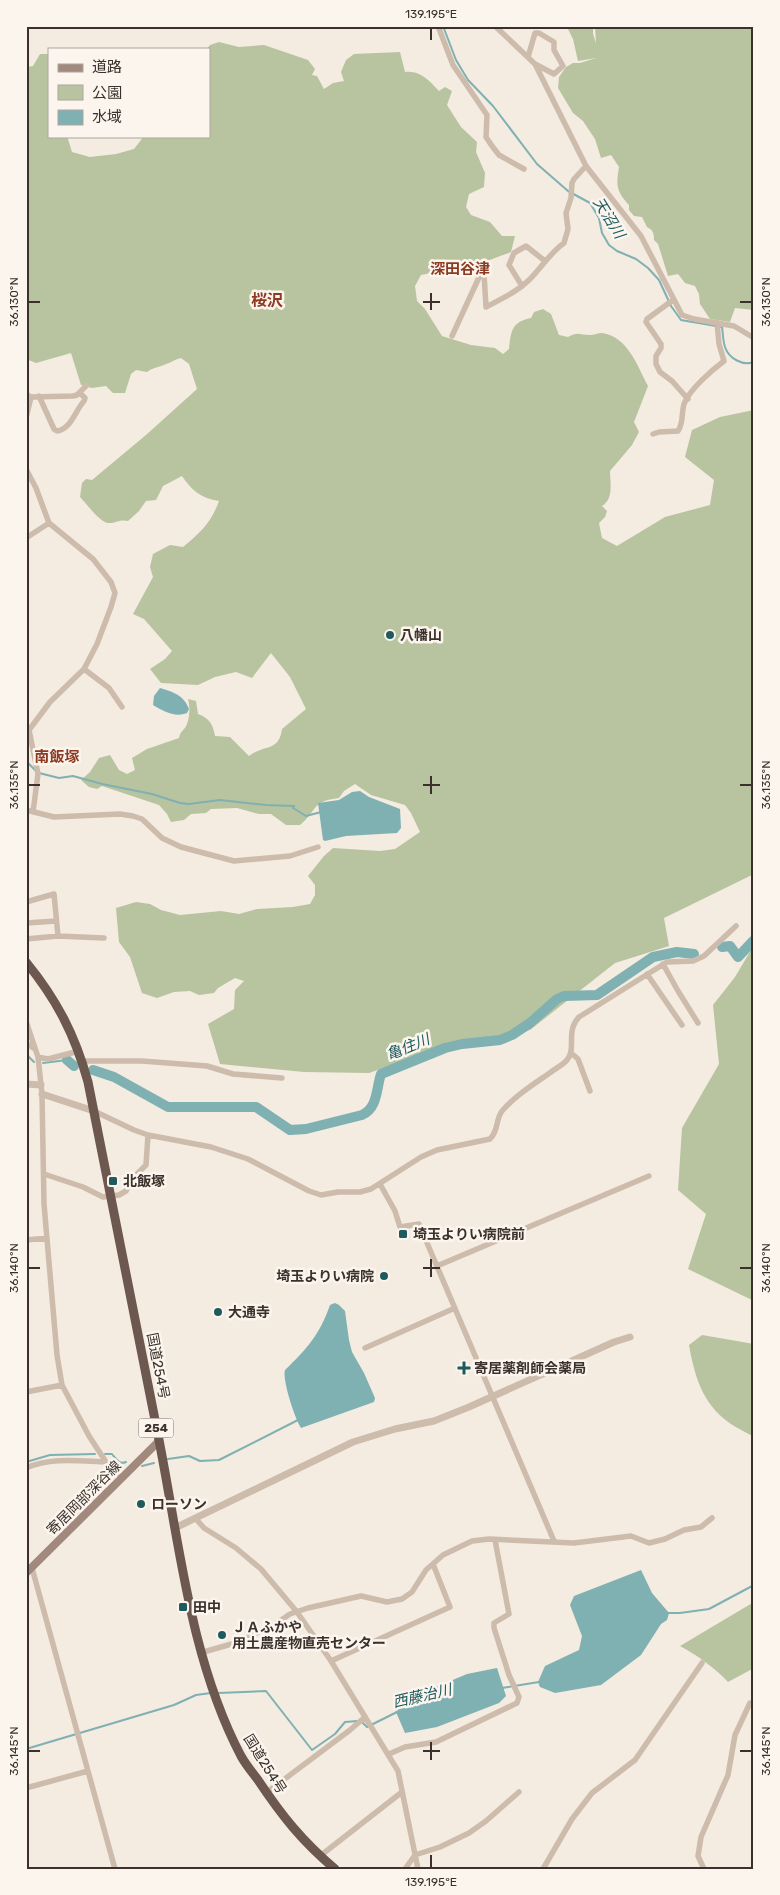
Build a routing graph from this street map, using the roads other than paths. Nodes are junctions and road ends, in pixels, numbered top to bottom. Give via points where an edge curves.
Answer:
1 (438, 26) edge
2 (495, 26) edge
3 (528, 57) junction
4 (535, 64) junction
5 (586, 166) junction
6 (524, 169) dead end
7 (545, 261) junction
8 (522, 286) junction
9 (673, 300) junction
10 (717, 322) junction
11 (452, 336) dead end
12 (754, 338) edge
13 (87, 386) dead end
14 (80, 393) junction
15 (29, 396) edge
16 (40, 396) junction
17 (688, 399) junction
18 (26, 418) edge
19 (653, 434) dead end
20 (26, 469) edge
21 (49, 523) junction
22 (26, 538) edge
23 (84, 669) junction
24 (122, 707) dead end
25 (28, 730) edge
26 (26, 810) edge
27 (33, 812) junction
28 (318, 848) dead end
29 (26, 902) edge
30 (56, 921) junction
31 (26, 922) edge
32 (736, 926) dead end
33 (58, 936) junction
34 (104, 938) dead end
35 (26, 939) edge
36 (26, 962) edge
37 (663, 964) junction
38 (646, 974) junction
39 (26, 1022) edge
40 (698, 1023) dead end
41 (682, 1025) dead end
42 (26, 1043) edge
43 (35, 1049) junction
44 (79, 1052) junction
45 (571, 1052) junction
46 (38, 1057) junction
47 (82, 1061) junction
48 (282, 1078) dead end
49 (26, 1084) edge
50 (41, 1084) junction
51 (590, 1090) dead end
52 (42, 1094) junction
53 (94, 1111) junction
54 (148, 1135) junction
55 (44, 1174) junction
56 (649, 1176) dead end
57 (380, 1184) junction
58 (110, 1197) junction
59 (47, 1238) junction
60 (26, 1240) edge
61 (437, 1266) junction
62 (455, 1308) junction
63 (630, 1337) dead end
64 (365, 1348) dead end
65 (62, 1385) junction
66 (26, 1392) edge
67 (491, 1396) junction
68 (159, 1441) junction
69 (106, 1462) junction
70 (26, 1468) edge
71 (122, 1478) junction
72 (712, 1518) dead end
73 (196, 1519) junction
74 (175, 1528) junction
75 (495, 1540) junction
76 (554, 1541) junction
77 (433, 1564) junction
78 (29, 1571) edge
79 (297, 1612) junction
80 (200, 1653) junction
81 (332, 1661) junction
82 (702, 1663) dead end
83 (750, 1703) dead end
84 (365, 1716) junction
85 (388, 1754) junction
86 (88, 1771) junction
87 (26, 1788) edge
88 (402, 1792) junction
89 (519, 1792) dead end
90 (266, 1793) junction
91 (415, 1855) junction
92 (320, 1856) junction
93 (115, 1869) edge
94 (336, 1869) edge
95 (405, 1869) edge
96 (418, 1869) edge
97 (543, 1869) edge
98 (704, 1869) edge

1 - 6 street via 453,65 487,116 486,136 492,146 499,155
2 - 3 street
3 - 4 street
3 - 4 street via 535,33 554,42 554,50 563,66 554,74
4 - 5 street
5 - 7 street via 572,183 564,242
5 - 9 street via 641,236
7 - 8 street
7 - 8 street via 526,246 514,253 509,265
8 - 11 street via 486,307 484,274 481,273
9 - 10 street via 682,315
9 - 17 street via 646,322 660,344 656,364 660,372
10 - 12 street via 734,326
10 - 17 street via 724,361 710,371
13 - 14 street
14 - 16 street via 66,397
14 - 16 street via 84,401 70,422 57,431
15 - 16 street
15 - 18 street
17 - 19 street via 678,431
20 - 21 street
21 - 22 street
21 - 23 street via 94,559 115,593
23 - 24 street via 108,688
23 - 25 street via 50,702
25 - 27 street via 38,774
26 - 27 street
27 - 28 street via 54,817 133,816 142,819 162,838 181,847 234,861 290,856
29 - 30 street via 54,894
30 - 31 street
30 - 33 street
32 - 37 street via 704,956
33 - 34 street
33 - 35 street
36 - 44 highway, 国道254号 / 254 via 55,1001 70,1027
37 - 38 street
37 - 40 street
38 - 41 street
38 - 45 street via 574,1022
39 - 43 street
42 - 43 street
43 - 46 street
44 - 46 street via 48,1059
44 - 47 highway, 国道254号 / 254
45 - 51 street via 578,1059
45 - 57 street via 567,1060 524,1090 502,1112 496,1134 490,1139 437,1150
46 - 50 street
47 - 48 street via 207,1066 233,1074
47 - 53 highway, 国道254号 / 254
49 - 50 street
50 - 52 street
52 - 53 street
52 - 55 street
53 - 54 street
53 - 58 highway, 国道254号 / 254
54 - 57 street via 211,1147 248,1159 321,1195 360,1192
54 - 58 street via 146,1165 122,1194
55 - 58 street
55 - 59 street
56 - 61 street
57 - 61 street via 400,1227 418,1224
58 - 68 highway, 国道254号 / 254
59 - 60 street
59 - 65 street
61 - 62 street
62 - 64 street
62 - 67 street
63 - 67 street
65 - 66 street
65 - 69 street via 88,1436
67 - 73 street via 434,1421 353,1442
67 - 76 street
68 - 71 main road, 寄居岡部深谷線
68 - 74 highway, 国道254号 / 254
69 - 70 street via 50,1461
69 - 71 street
71 - 78 main road, 寄居岡部深谷線
72 - 76 street via 701,1526 649,1543 630,1536 574,1543
73 - 74 street
73 - 79 street via 261,1569
74 - 80 highway, 国道254号 / 254
75 - 76 street
75 - 77 street via 472,1541 443,1555
75 - 85 street via 509,1614 494,1623 494,1628 519,1697 517,1704 436,1742
77 - 79 street via 402,1600 387,1602 361,1596
77 - 81 street via 450,1606
78 - 86 street
79 - 80 street via 235,1643
79 - 81 street
80 - 90 highway, 国道254号 / 254 via 223,1718 242,1758
81 - 84 street
82 - 97 street via 635,1760 592,1793 572,1819
83 - 98 street via 735,1735 728,1775 701,1837 698,1856
84 - 85 street
84 - 90 street
85 - 88 street via 398,1771
86 - 87 street
86 - 93 street
88 - 91 street
88 - 92 street
89 - 91 street via 469,1833 440,1848
90 - 92 highway, 国道254号 / 254 via 290,1826
91 - 95 street
91 - 96 street
92 - 94 highway, 国道254号 / 254

